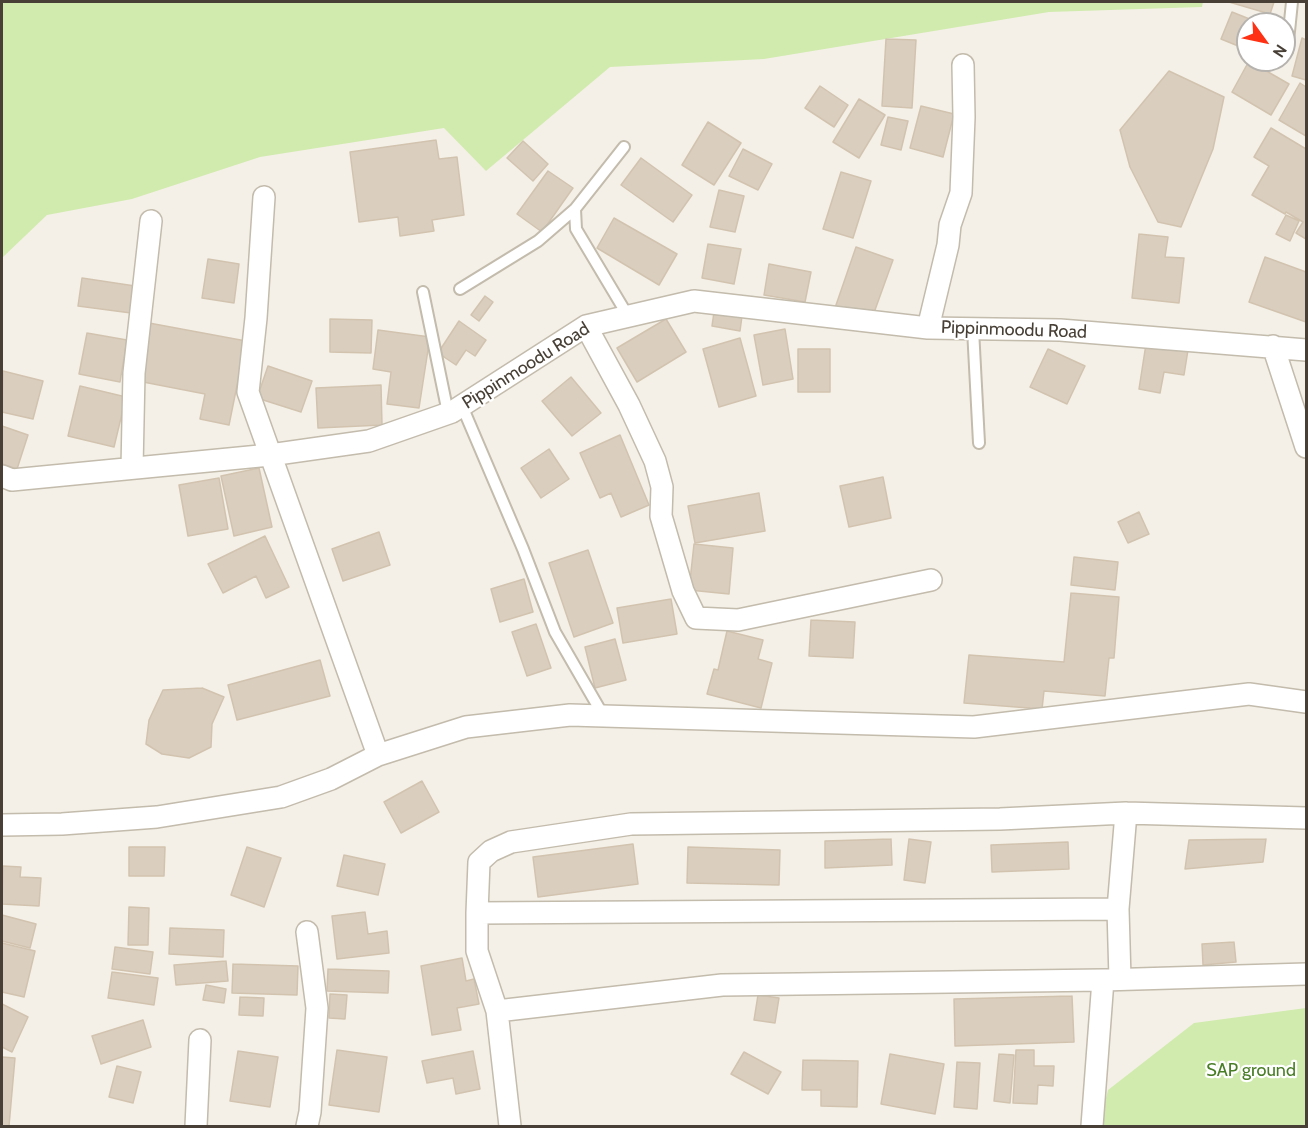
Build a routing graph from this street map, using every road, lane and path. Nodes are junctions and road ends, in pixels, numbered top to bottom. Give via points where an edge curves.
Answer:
1 (963, 65) dead end
2 (624, 147) dead end
3 (264, 198) dead end
4 (575, 209) junction
5 (151, 221) dead end
6 (459, 289) dead end
7 (423, 292) dead end
8 (628, 316) junction
9 (586, 326) junction
10 (928, 328) junction
11 (973, 329) junction
12 (1273, 346) junction
13 (1306, 350) edge
14 (455, 410) junction
15 (979, 443) dead end
16 (1306, 447) edge
17 (270, 455) junction
18 (132, 468) junction
19 (2, 476) edge
20 (931, 580) dead end
21 (1306, 702) edge
22 (603, 715) junction
23 (378, 755) junction
24 (1126, 813) junction
25 (1306, 818) edge
26 (2, 825) edge
27 (1118, 909) junction
28 (477, 913) junction
29 (307, 932) dead end
30 (1306, 974) edge
31 (1112, 979) junction
32 (497, 1011) junction
33 (200, 1040) dead end
34 (196, 1126) edge
35 (307, 1126) edge
36 (510, 1126) edge
37 (1092, 1126) edge

1 - 10 street via 961,193 950,225
2 - 4 lane
3 - 17 street via 248,392
4 - 6 lane via 538,241
4 - 8 lane via 576,229
5 - 18 street via 134,373
7 - 14 lane
8 - 9 street, Pippinmoodu Road
8 - 10 street, Pippinmoodu Road via 694,302
9 - 14 street, Pippinmoodu Road
9 - 20 street via 655,461 662,488 661,516 683,591 696,618 738,620
10 - 11 street, Pippinmoodu Road
11 - 12 street, Pippinmoodu Road via 1060,330
11 - 15 lane
12 - 13 street, Pippinmoodu Road
12 - 16 street
14 - 17 street, Pippinmoodu Road via 369,441
14 - 22 lane via 524,549 555,632
17 - 18 street, Pippinmoodu Road
17 - 23 street
18 - 19 street, Pippinmoodu Road via 12,480
21 - 22 street via 1249,694 974,727
22 - 23 street via 570,714 466,728
23 - 26 street via 281,797 157,817
24 - 25 street
24 - 27 street
24 - 28 street via 1000,819 631,824 511,842 490,850 479,862
27 - 28 street
27 - 31 street
28 - 32 street via 477,951
29 - 35 street via 317,1008
30 - 31 street
31 - 32 street via 722,985
31 - 37 street
32 - 36 street
33 - 34 street

